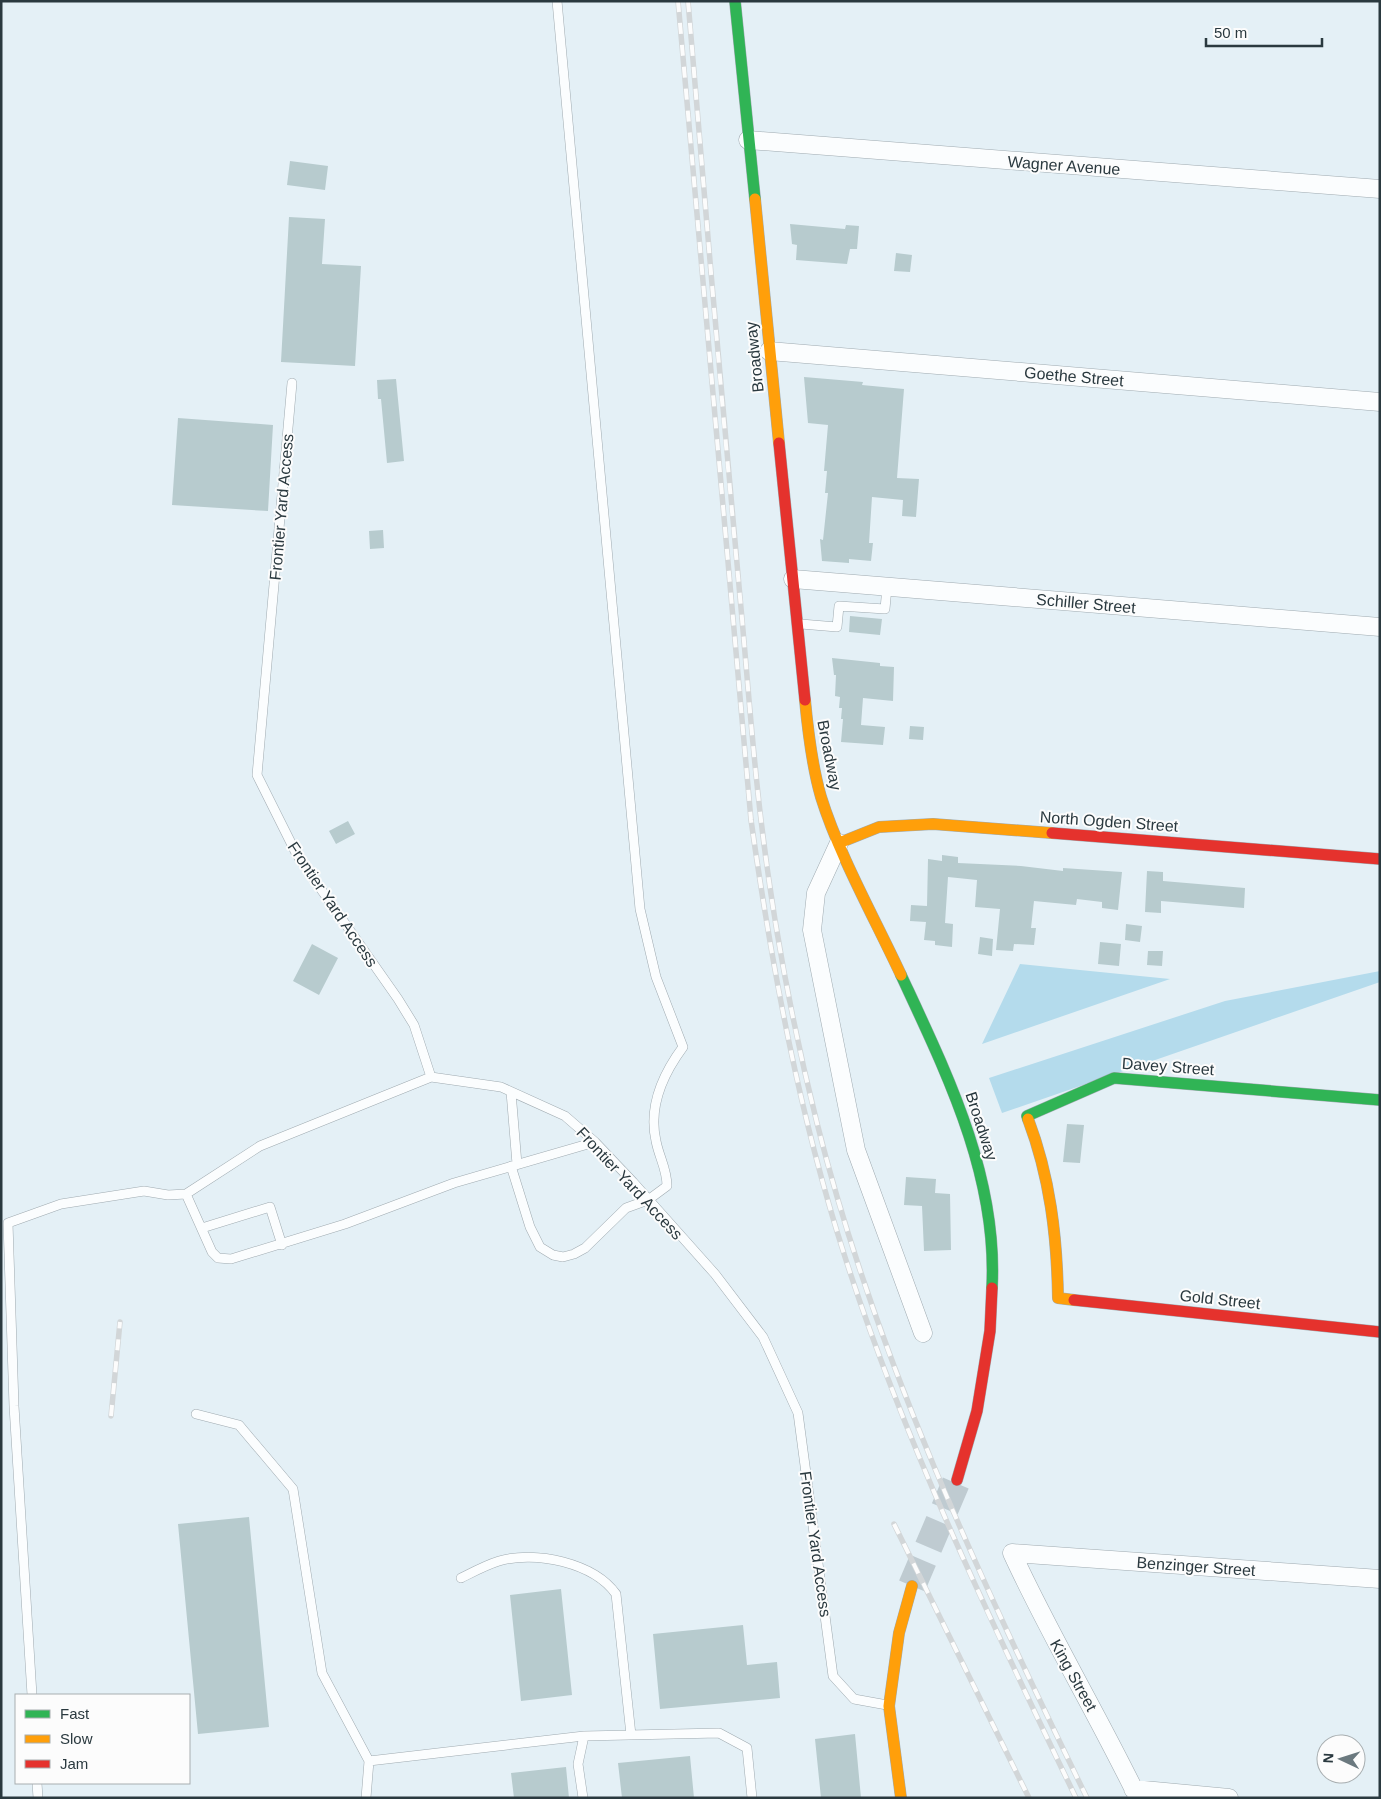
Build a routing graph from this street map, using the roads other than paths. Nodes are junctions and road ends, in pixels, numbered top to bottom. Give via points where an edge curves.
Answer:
1 (557, 1) edge
2 (735, 1) edge
3 (748, 140) junction
4 (1380, 189) edge
5 (769, 350) junction
6 (292, 383) dead end
7 (1380, 402) edge
8 (793, 579) junction
9 (887, 587) junction
10 (798, 624) junction
11 (1380, 627) edge
12 (839, 844) junction
13 (1380, 859) edge
14 (431, 1077) junction
15 (511, 1092) junction
16 (1380, 1100) edge
17 (595, 1142) junction
18 (514, 1165) junction
19 (186, 1194) junction
20 (648, 1200) junction
21 (202, 1228) junction
22 (282, 1245) junction
23 (1058, 1298) joint
24 (1380, 1332) edge
25 (923, 1333) dead end
26 (196, 1414) dead end
27 (957, 1480) tunnel mouth
28 (1012, 1552) joint
29 (461, 1578) dead end
30 (1380, 1579) edge
31 (912, 1586) tunnel mouth
32 (32, 1694) edge
33 (889, 1706) junction
34 (631, 1735) junction
35 (584, 1736) junction
36 (369, 1761) junction
37 (37, 1784) edge
38 (1136, 1794) edge
39 (38, 1798) edge
40 (366, 1798) edge
41 (583, 1798) edge
42 (752, 1798) edge
43 (901, 1798) edge
44 (1229, 1798) edge

1 - 20 lane via 640,909 656,977 683,1047 666,1072 654,1108 655,1141 667,1172 667,1186
2 - 3 main road, Broadway
3 - 4 street, Wagner Avenue
3 - 5 main road, Broadway
5 - 7 street, Goethe Street
5 - 8 main road, Broadway
6 - 14 lane, Frontier Yard Access via 256,774 297,855 414,1025
8 - 9 street, Schiller Street
8 - 10 main road, Broadway
9 - 10 lane via 885,609 839,606 837,627
9 - 11 street, Schiller Street
10 - 12 main road, Broadway via 808,732 821,797
12 - 13 main road, North Ogden Street via 879,827 934,824
12 - 25 street via 816,893 812,930 856,1150
12 - 27 main road, Broadway via 965,1118 985,1192 994,1256 990,1331 977,1411
14 - 15 lane, Frontier Yard Access via 501,1087
14 - 19 lane via 260,1146
15 - 17 lane, Frontier Yard Access via 565,1116
15 - 18 lane
16 - 23 main road, Davey Street via 1114,1078 1028,1116 1054,1212
17 - 18 lane
17 - 20 lane, Frontier Yard Access
18 - 20 lane via 533,1233 540,1247 553,1255 563,1257 585,1248 626,1208
18 - 22 lane via 454,1183
19 - 21 lane
19 - 32 lane via 144,1192 60,1204 8,1223 14,1406
20 - 33 lane, Frontier Yard Access via 715,1274 757,1330 782,1375 798,1413 833,1676 854,1698
21 - 22 lane via 207,1243 218,1258 231,1259
21 - 22 lane via 270,1207
23 - 24 main road, Gold Street
26 - 36 lane via 239,1425 293,1489 322,1673
28 - 30 street, Benzinger Street
28 - 38 street, King Street via 1038,1609
29 - 34 lane via 499,1561 520,1557 570,1565 608,1584 616,1594
31 - 33 main road via 898,1633
33 - 43 main road
34 - 35 lane
34 - 42 lane via 719,1733 747,1748
35 - 36 lane
35 - 41 lane via 578,1764
36 - 40 lane
37 - 39 lane
38 - 44 street

